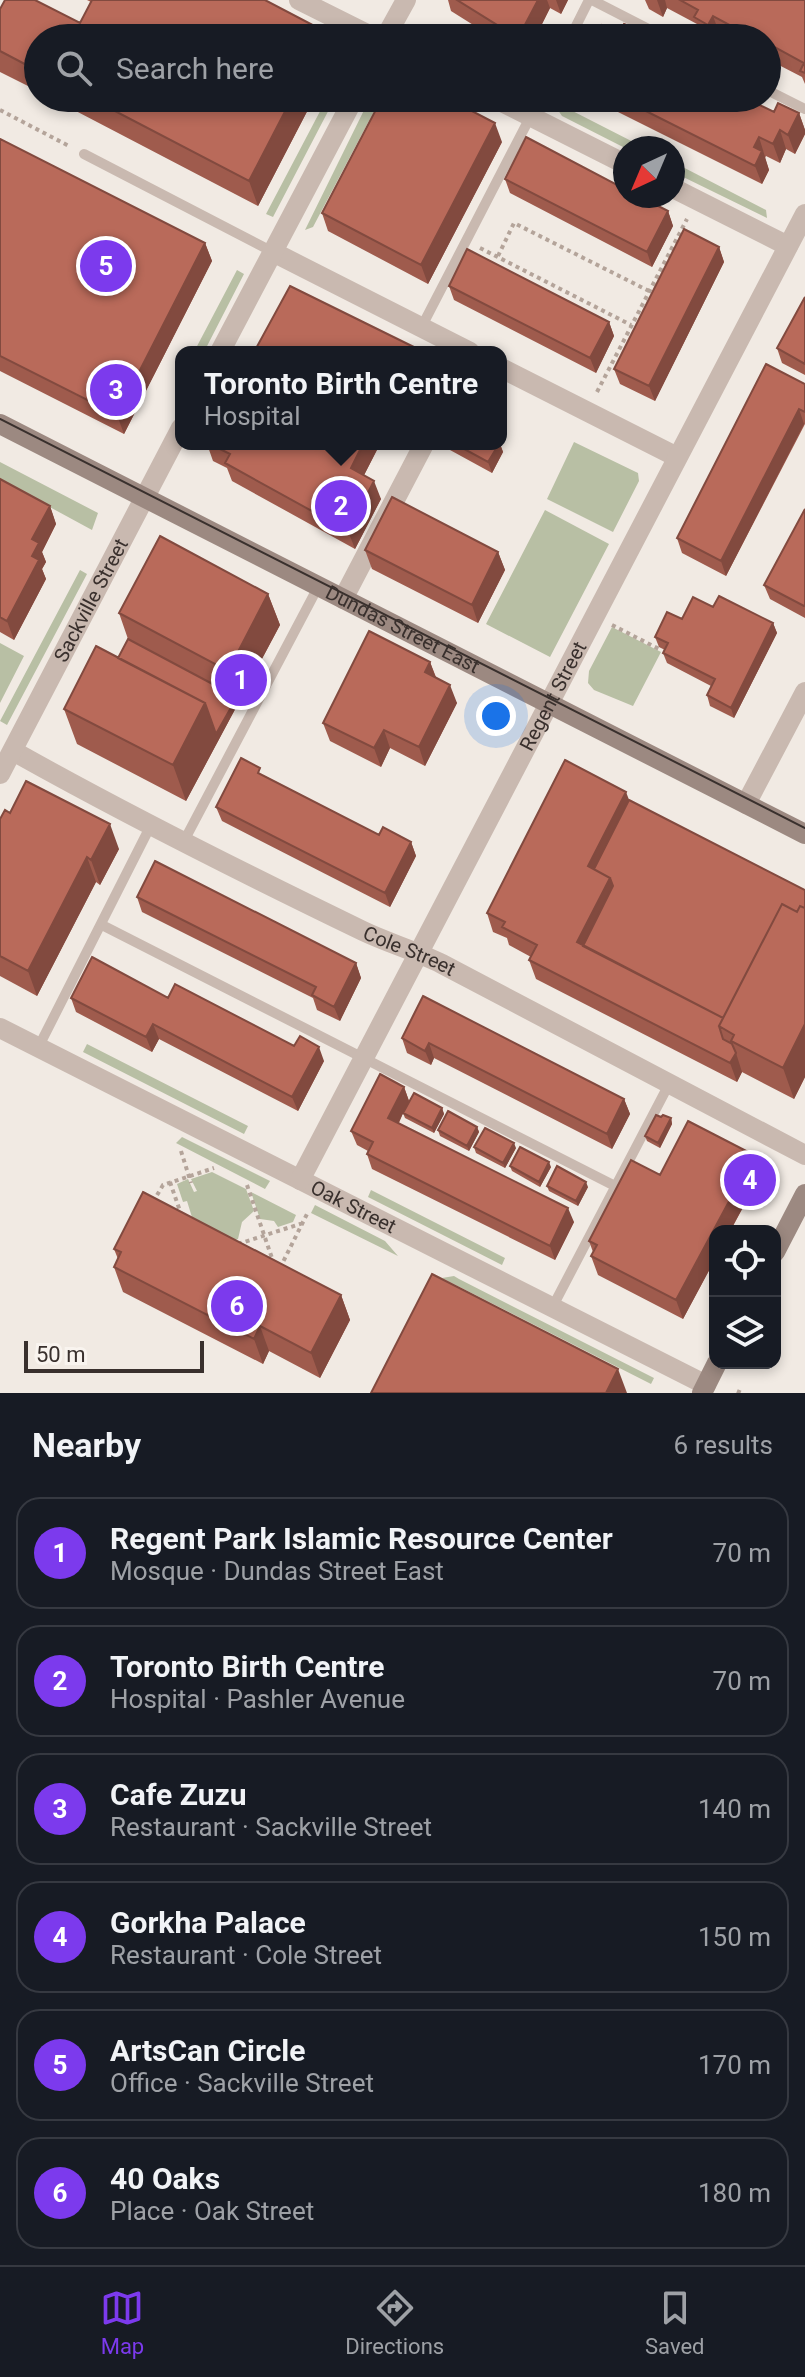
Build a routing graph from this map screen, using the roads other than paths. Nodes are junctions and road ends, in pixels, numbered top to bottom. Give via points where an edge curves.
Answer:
1 (299, 0) edge
2 (406, 0) edge
3 (590, 0) edge
4 (347, 24) edge
5 (393, 24) edge
6 (577, 24) edge
7 (638, 24) edge
8 (781, 97) edge
9 (805, 109) edge
10 (347, 112) edge
11 (532, 112) edge
12 (543, 112) edge
13 (84, 154) road end
14 (613, 156) edge
15 (685, 194) edge
16 (805, 214) edge
17 (788, 246) junction
18 (273, 252) junction
19 (421, 328) junction
20 (223, 346) edge
21 (458, 346) edge
22 (507, 371) edge
23 (0, 424) edge
24 (175, 439) edge
25 (421, 450) edge
26 (677, 457) junction
27 (144, 498) junction
28 (318, 587) junction
29 (343, 599) junction
30 (805, 692) edge
31 (548, 704) junction
32 (799, 718) edge
33 (13, 751) junction
34 (0, 774) edge
35 (746, 804) junction
36 (151, 825) junction
37 (805, 834) edge
38 (184, 841) junction
39 (102, 925) junction
40 (419, 952) junction
41 (0, 1028) edge
42 (38, 1048) junction
43 (364, 1056) junction
44 (668, 1086) junction
45 (805, 1155) edge
46 (300, 1180) junction
47 (615, 1186) junction
48 (805, 1194) edge
49 (781, 1240) edge
50 (552, 1308) junction
51 (714, 1369) edge
52 (704, 1389) edge

1 - 4 street
2 - 5 street
3 - 6 lane
3 - 7 lane
8 - 9 lane
10 - 18 street
11 - 19 lane
12 - 14 street
13 - 18 lane
15 - 17 street
16 - 17 street, Regent Street
17 - 26 street, Regent Street
18 - 19 street
18 - 20 street
19 - 21 street
22 - 26 street
23 - 27 street, Dundas Street East
24 - 27 street, Sackville Street
25 - 29 street
26 - 31 street, Regent Street
27 - 28 street, Dundas Street East
27 - 33 street, Sackville Street
28 - 29 street, Dundas Street East
28 - 38 lane
29 - 31 street, Dundas Street East
30 - 32 street
31 - 35 street, Dundas Street East
31 - 40 street, Regent Street
32 - 35 street
33 - 34 street, Sackville Street
33 - 36 street, Cole Street
35 - 37 street, Dundas Street East
36 - 38 street, Cole Street
36 - 39 lane
38 - 40 street, Cole Street via 367,933
39 - 42 lane
39 - 43 lane
40 - 43 street, Regent Street
40 - 44 street, Cole Street
41 - 42 street, Oak Street
42 - 46 street, Oak Street
43 - 46 street, Regent Street
43 - 47 lane
44 - 45 street, Cole Street
44 - 47 lane
46 - 50 street, Oak Street
47 - 50 lane
48 - 49 street
50 - 52 street, Oak Street
51 - 52 street

